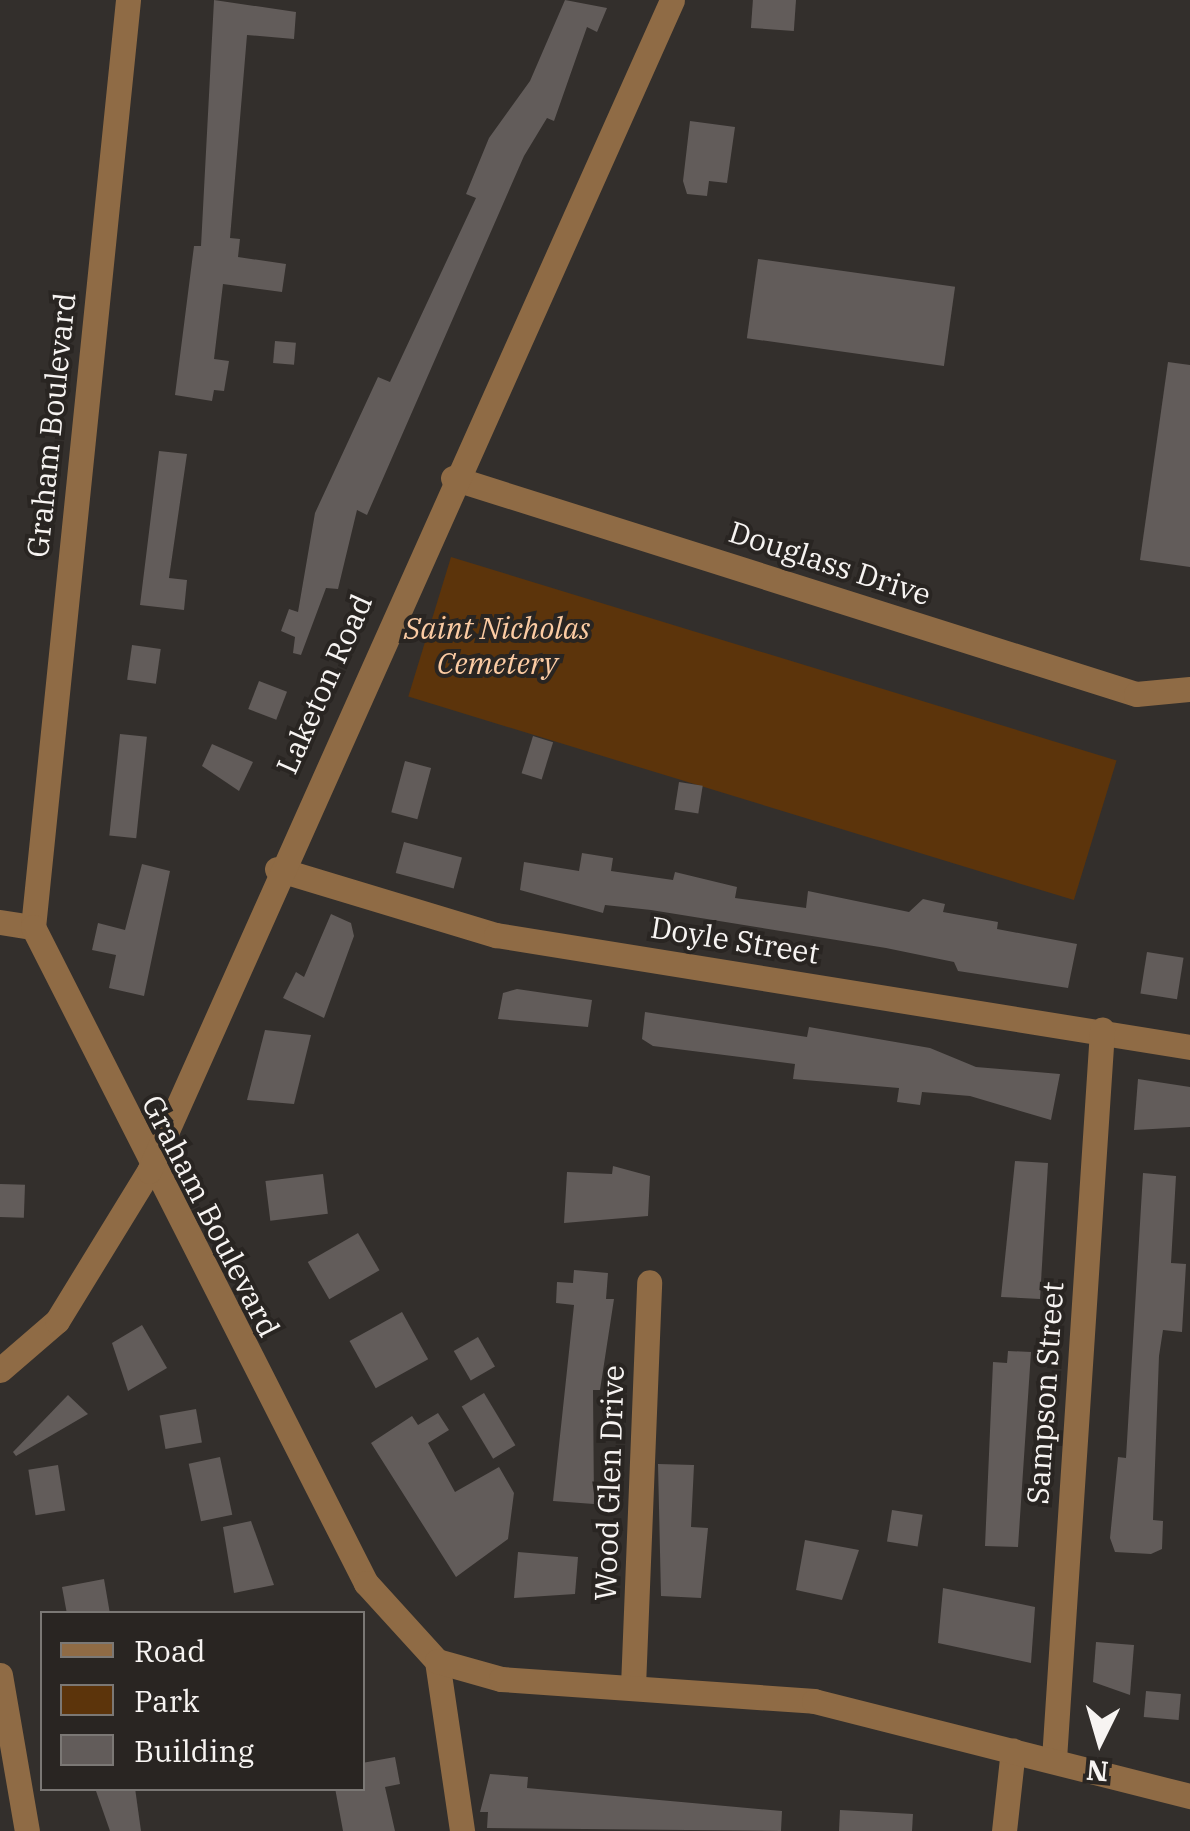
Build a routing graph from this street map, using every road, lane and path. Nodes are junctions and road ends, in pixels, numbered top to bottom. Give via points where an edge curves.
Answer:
1 (128, 0) edge
2 (672, 0) edge
3 (454, 478) junction
4 (1190, 689) edge
5 (277, 869) junction
6 (0, 922) edge
7 (32, 927) junction
8 (1102, 1030) junction
9 (1190, 1046) edge
10 (149, 1171) junction
11 (649, 1282) dead end
12 (0, 1370) edge
13 (437, 1662) junction
14 (0, 1674) edge
15 (634, 1686) junction
16 (1013, 1750) junction
17 (1054, 1759) junction
18 (1190, 1796) edge
19 (27, 1831) edge
20 (462, 1831) edge
21 (1004, 1831) edge

1 - 7 street, Graham Boulevard
2 - 3 street, Laketon Road
3 - 4 street, Douglass Drive via 1136,694
3 - 5 street, Laketon Road
5 - 8 street, Doyle Street via 496,935
5 - 10 street, Laketon Road
6 - 7 street
7 - 10 street, Graham Boulevard
8 - 9 street, Doyle Street
8 - 17 street, Sampson Street
10 - 12 street, Laketon Road via 56,1320
10 - 13 street, Graham Boulevard via 366,1583
11 - 15 street, Wood Glen Drive
13 - 15 street via 501,1679
13 - 20 street
14 - 19 street
15 - 16 street via 814,1701
16 - 17 street
16 - 21 street
17 - 18 street

